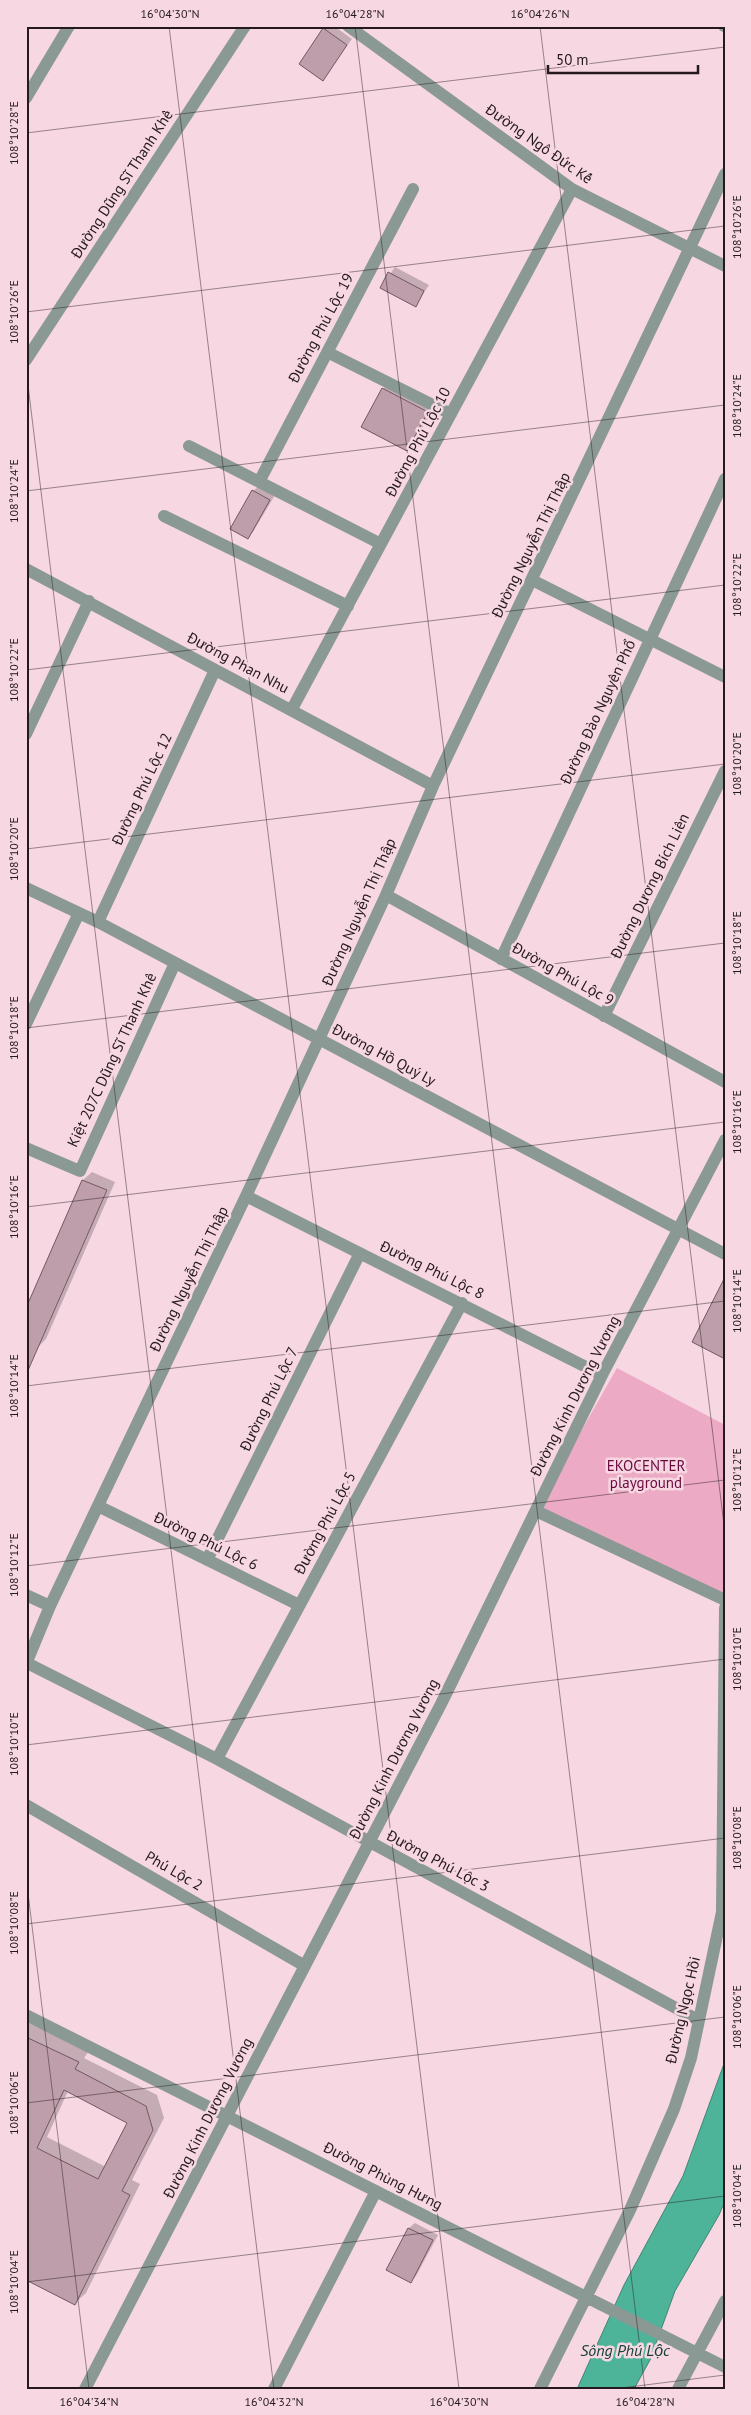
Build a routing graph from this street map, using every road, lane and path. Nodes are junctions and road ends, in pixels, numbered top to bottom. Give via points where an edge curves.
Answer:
1 (69, 26) edge
2 (245, 26) edge
3 (348, 26) edge
4 (26, 98) edge
5 (725, 174) edge
6 (413, 189) dead end
7 (572, 189) junction
8 (690, 250) junction
9 (725, 266) edge
10 (327, 352) junction
11 (26, 360) edge
12 (451, 414) junction
13 (189, 446) dead end
14 (725, 479) edge
15 (259, 482) junction
16 (164, 516) dead end
17 (381, 544) junction
18 (26, 569) edge
19 (532, 580) junction
20 (89, 601) junction
21 (348, 606) junction
22 (650, 639) junction
23 (215, 670) junction
24 (725, 677) edge
25 (292, 710) junction
26 (26, 734) edge
27 (725, 772) edge
28 (433, 786) junction
29 (26, 888) edge
30 (386, 895) junction
31 (79, 913) junction
32 (98, 922) junction
33 (501, 959) junction
34 (175, 963) junction
35 (604, 1016) junction
36 (26, 1024) edge
37 (319, 1039) junction
38 (725, 1082) edge
39 (725, 1140) edge
40 (26, 1148) edge
41 (246, 1196) junction
42 (678, 1230) junction
43 (360, 1253) junction
44 (725, 1254) edge
45 (462, 1303) junction
46 (602, 1375) junction
47 (98, 1506) junction
48 (536, 1511) junction
49 (207, 1560) junction
50 (26, 1595) edge
51 (725, 1600) edge
52 (50, 1606) junction
53 (299, 1606) junction
54 (725, 1608) edge
55 (26, 1664) edge
56 (217, 1759) junction
57 (26, 1805) edge
58 (369, 1842) junction
59 (305, 1966) junction
60 (26, 2015) edge
61 (698, 2020) junction
62 (227, 2116) junction
63 (376, 2191) junction
64 (588, 2297) junction
65 (725, 2301) edge
66 (697, 2353) junction
67 (725, 2367) edge
68 (85, 2389) edge
69 (274, 2389) edge
70 (540, 2389) edge
71 (678, 2389) edge

1 - 4 street
2 - 11 street, Đường Dũng Sĩ Thanh Khê
3 - 7 street, Đường Ngô Đức Kế
5 - 8 street, Đường Nguyễn Thị Thập
6 - 10 street, Đường Phú Lộc 19
7 - 8 street, Đường Ngô Đức Kế
7 - 12 street, Đường Phú Lộc 10
8 - 9 street, Đường Ngô Đức Kế
8 - 19 street, Đường Nguyễn Thị Thập
10 - 12 street
10 - 15 street, Đường Phú Lộc 19
12 - 17 street, Đường Phú Lộc 10
13 - 15 street
14 - 22 street, Đường Đào Nguyên Phổ
15 - 17 street
16 - 21 street
17 - 21 street, Đường Phú Lộc 10
18 - 20 street, Đường Phan Nhu
19 - 22 street
19 - 28 street, Đường Nguyễn Thị Thập
20 - 23 street, Đường Phan Nhu
20 - 26 street
21 - 25 street, Đường Phú Lộc 10
22 - 24 street
22 - 33 street, Đường Đào Nguyên Phổ
23 - 25 street, Đường Phan Nhu
23 - 32 street, Đường Phú Lộc 12
25 - 28 street, Đường Phan Nhu
27 - 35 street, Đường Dương Bích Liên
28 - 30 street, Đường Nguyễn Thị Thập
29 - 31 street, Đường Hồ Quý Ly
30 - 33 street, Đường Phú Lộc 9
30 - 37 street, Đường Nguyễn Thị Thập
31 - 32 street, Đường Hồ Quý Ly
31 - 36 street
32 - 34 street, Đường Hồ Quý Ly
33 - 35 street, Đường Phú Lộc 9
34 - 37 street, Đường Hồ Quý Ly
34 - 40 street, Kiệt 207C Dũng Sĩ Thanh Khê via 80,1171
35 - 38 street, Đường Phú Lộc 9
37 - 41 street, Đường Nguyễn Thị Thập
37 - 42 street, Đường Hồ Quý Ly
39 - 42 street, Đường Kinh Dương Vương
41 - 43 street, Đường Phú Lộc 8
41 - 47 street, Đường Nguyễn Thị Thập
42 - 44 street, Đường Hồ Quý Ly
42 - 46 street, Đường Kinh Dương Vương
43 - 45 street, Đường Phú Lộc 8
43 - 49 street, Đường Phú Lộc 7
45 - 46 street, Đường Phú Lộc 8
45 - 53 street, Đường Phú Lộc 5
46 - 48 street, Đường Kinh Dương Vương
47 - 49 street, Đường Phú Lộc 6
47 - 52 street, Đường Nguyễn Thị Thập
48 - 51 street
48 - 58 street, Đường Kinh Dương Vương
49 - 53 street, Đường Phú Lộc 6
50 - 52 street
52 - 55 street, Đường Nguyễn Thị Thập
53 - 56 street, Đường Phú Lộc 5
54 - 61 street, Đường Ngọc Hồi via 722,1912
55 - 56 street, Đường Phú Lộc 3
56 - 58 street, Đường Phú Lộc 3
57 - 59 street, Phú Lộc 2
58 - 59 street, Đường Kinh Dương Vương
58 - 61 street, Đường Phú Lộc 3
59 - 62 street, Đường Kinh Dương Vương
60 - 62 street, Đường Phùng Hưng
61 - 64 street, Đường Ngọc Hồi via 674,2109
62 - 63 street, Đường Phùng Hưng
62 - 68 street, Đường Kinh Dương Vương
63 - 64 street, Đường Phùng Hưng
63 - 69 street
64 - 66 street, Đường Phùng Hưng
64 - 70 street, Đường Ngọc Hồi
65 - 66 street
66 - 67 street, Đường Phùng Hưng
66 - 71 street

